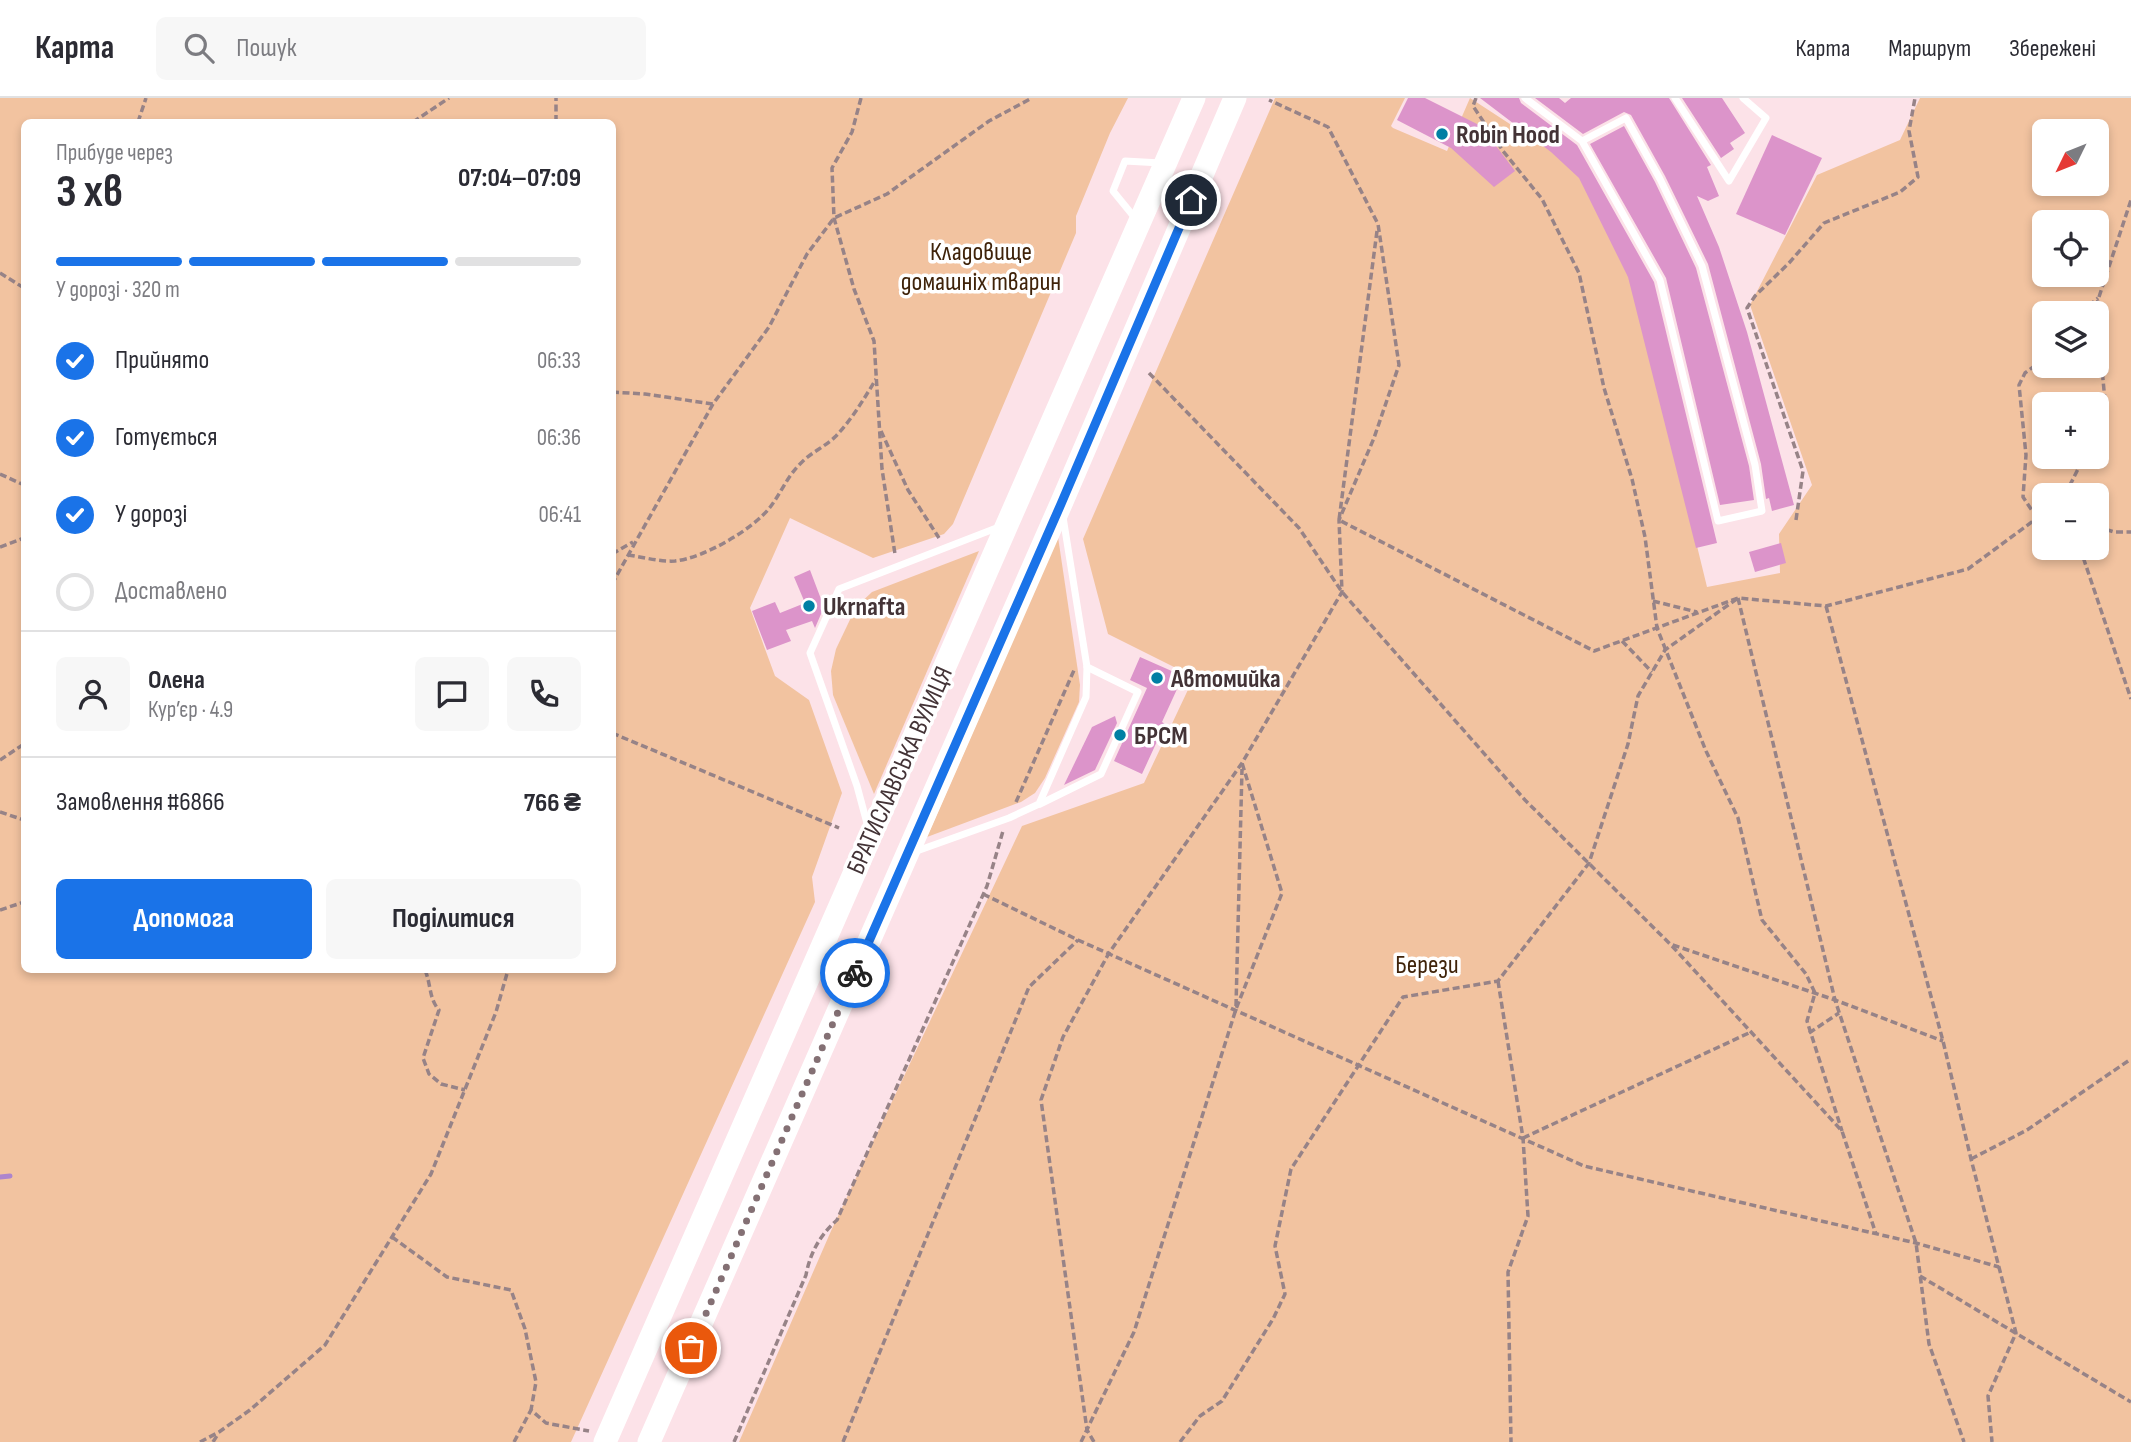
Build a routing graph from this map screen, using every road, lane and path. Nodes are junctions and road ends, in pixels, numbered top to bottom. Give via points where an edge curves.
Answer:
1 (146, 98) edge
2 (449, 98) edge
3 (556, 98) edge
4 (861, 98) edge
5 (1032, 98) edge
6 (1194, 98) edge
7 (1235, 98) edge
8 (1476, 98) edge
9 (1525, 98) edge
10 (1675, 98) edge
11 (1743, 98) edge
12 (1915, 98) edge
13 (1269, 100) edge
14 (139, 119) edge
15 (418, 119) edge
16 (556, 119) edge
17 (1582, 141) junction
18 (1166, 163) junction
19 (2131, 200) edge
20 (834, 218) junction
21 (1139, 223) junction
22 (1378, 224) junction
23 (0, 273) edge
24 (21, 286) edge
25 (2099, 297) junction
26 (2094, 301) edge
27 (2032, 368) edge
28 (1149, 373) dead end
29 (877, 379) junction
30 (616, 392) edge
31 (2104, 392) edge
32 (713, 404) junction
33 (880, 429) junction
34 (0, 474) edge
35 (21, 484) edge
36 (1061, 504) junction
37 (2032, 510) edge
38 (1339, 520) junction
39 (1796, 520) dead end
40 (2032, 522) edge
41 (1006, 524) junction
42 (2109, 531) edge
43 (2131, 532) edge
44 (21, 539) edge
45 (635, 541) junction
46 (0, 547) edge
47 (946, 548) junction
48 (616, 552) edge
49 (628, 555) junction
50 (2084, 560) edge
51 (897, 567) junction
52 (616, 577) edge
53 (1342, 592) junction
54 (1738, 598) junction
55 (1653, 600) junction
56 (1826, 606) junction
57 (1699, 612) junction
58 (1657, 628) junction
59 (1622, 641) junction
60 (1665, 650) junction
61 (1077, 662) dead end
62 (1087, 667) junction
63 (1652, 672) junction
64 (2131, 699) edge
65 (616, 735) edge
66 (21, 746) edge
67 (0, 760) edge
68 (1242, 763) junction
69 (1015, 804) dead end
70 (1039, 804) junction
71 (0, 812) edge
72 (21, 819) edge
73 (839, 828) dead end
74 (1004, 830) dead end
75 (870, 835) junction
76 (907, 855) junction
77 (1589, 863) junction
78 (984, 894) junction
79 (21, 903) edge
80 (0, 910) edge
81 (1078, 940) junction
82 (1670, 944) junction
83 (1110, 953) junction
84 (426, 973) edge
85 (507, 973) edge
86 (1498, 981) junction
87 (1815, 993) junction
88 (1835, 1000) junction
89 (1236, 1009) junction
90 (1839, 1013) junction
91 (1751, 1032) junction
92 (1809, 1032) junction
93 (1943, 1041) junction
94 (2131, 1059) edge
95 (1360, 1065) junction
96 (466, 1090) junction
97 (1842, 1131) junction
98 (1523, 1138) junction
99 (1971, 1159) junction
100 (1876, 1234) junction
101 (392, 1237) junction
102 (1916, 1243) junction
103 (1998, 1267) junction
104 (1920, 1276) junction
105 (2015, 1333) junction
106 (2131, 1402) edge
107 (531, 1410) junction
108 (1087, 1430) junction
109 (219, 1432) junction
110 (598, 1437) edge
111 (200, 1442) edge
112 (213, 1442) edge
113 (514, 1442) edge
114 (649, 1442) edge
115 (734, 1442) edge
116 (842, 1442) edge
117 (1081, 1442) edge
118 (1094, 1442) edge
119 (1180, 1442) edge
120 (1511, 1442) edge
121 (1964, 1442) edge
122 (1992, 1442) edge

1 - 14 path
2 - 15 path
3 - 16 path
4 - 20 path via 852,132 832,168
5 - 20 path via 989,121 887,194
6 - 18 main road, БРАТИСЛАВСЬКА ВУЛИЦЯ
7 - 36 main road, БРАТИСЛАВСЬКА ВУЛИЦЯ
8 - 55 path via 1474,106 1542,199 1579,273 1604,388 1632,479
9 - 17 lane
10 - 11 lane via 1730,181 1766,118
12 - 39 path via 1909,131 1918,177 1900,192 1824,223 1747,308 1803,471
13 - 22 path via 1328,127
17 - 17 lane via 1660,280 1718,521 1762,511 1755,465 1702,266 1666,191 1626,117
18 - 21 main road, БРАТИСЛАВСЬКА ВУЛИЦЯ
18 - 21 lane via 1125,161 1113,191
19 - 25 path
20 - 29 path via 874,341
20 - 32 path via 807,254 769,327
21 - 41 main road, БРАТИСЛАВСЬКА ВУЛИЦЯ
22 - 38 path
22 - 38 path via 1399,365
23 - 24 path
25 - 26 path
25 - 31 path
27 - 37 path via 2018,385 2026,455 2023,497
28 - 53 path via 1299,528
29 - 33 path
29 - 49 path via 834,437 802,462 771,507 738,534 689,558 672,561
30 - 32 path
32 - 45 path
33 - 47 path via 908,490
33 - 51 path
34 - 35 path
36 - 62 lane
36 - 76 main road, БРАТИСЛАВСЬКА ВУЛИЦЯ
38 - 53 path
38 - 59 path via 1594,651
40 - 56 path via 1968,569
41 - 47 lane
41 - 75 main road, БРАТИСЛАВСЬКА ВУЛИЦЯ
42 - 43 path
44 - 46 path
45 - 48 path
45 - 49 path
47 - 51 lane
49 - 52 path
50 - 64 path
51 - 75 lane via 839,589 810,653
53 - 68 path
53 - 77 path via 1525,800
54 - 56 path
54 - 57 path
54 - 60 path
54 - 88 path
55 - 57 path
55 - 58 path
56 - 93 path
57 - 58 path
58 - 59 path
58 - 60 path
59 - 63 path
60 - 63 path
60 - 87 path via 1738,818 1762,920 1806,974
61 - 69 path
62 - 70 lane via 1086,697
62 - 70 lane via 1138,692 1101,774
63 - 77 path via 1638,696 1628,744
65 - 73 path
66 - 67 path
68 - 83 path
68 - 89 path
68 - 89 path via 1282,893
70 - 76 lane
71 - 72 path
74 - 78 path
75 - 110 main road, БРАТИСЛАВСЬКА ВУЛИЦЯ
76 - 114 main road, БРАТИСЛАВСЬКА ВУЛИЦЯ
77 - 82 path
77 - 86 path
78 - 81 path
78 - 115 path via 836,1220 808,1261
79 - 80 path
81 - 83 path
81 - 116 path via 1029,987
82 - 87 path
82 - 91 path
83 - 89 path
83 - 108 path via 1063,1037 1041,1100
84 - 96 path via 432,1003 439,1010 423,1058 429,1074 441,1084
85 - 96 path
86 - 95 path via 1403,997
86 - 98 path
87 - 88 path
87 - 92 path via 1807,1021
88 - 90 path
88 - 93 path
89 - 95 path
89 - 108 path via 1134,1332
90 - 92 path
90 - 102 path
91 - 97 path
91 - 98 path
92 - 97 path
93 - 99 path
94 - 99 path via 2027,1130
95 - 98 path
95 - 119 path via 1291,1169 1275,1246 1285,1294 1222,1401 1200,1416
96 - 101 path via 430,1174
97 - 100 path
98 - 100 path via 1584,1166
98 - 120 path via 1528,1216 1508,1272
99 - 103 path
100 - 102 path
101 - 107 path via 447,1277 511,1290 536,1382
101 - 109 path via 325,1345
102 - 103 path
102 - 104 path
103 - 105 path
104 - 105 path
104 - 121 path via 1929,1344
105 - 106 path
105 - 122 path via 1989,1396
107 - 110 path via 546,1423
107 - 113 path
108 - 117 path
108 - 118 path
109 - 111 path
109 - 112 path

